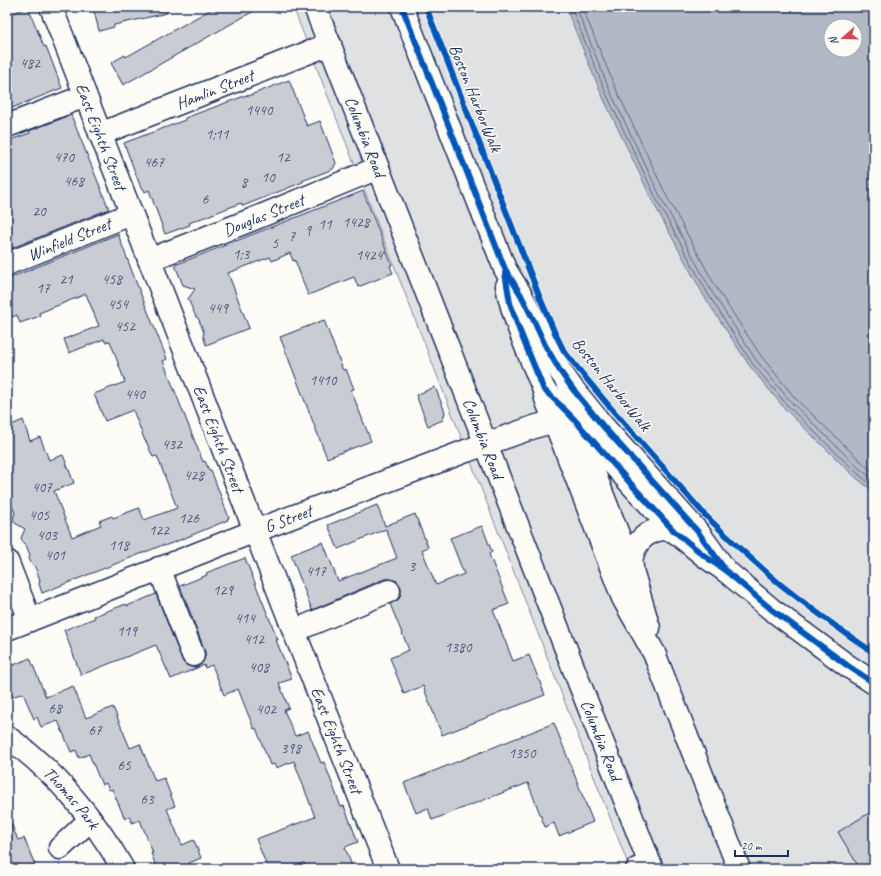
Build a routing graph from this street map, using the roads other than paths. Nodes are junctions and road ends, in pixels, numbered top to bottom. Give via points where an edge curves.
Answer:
1 (51, 7) edge
2 (315, 7) edge
3 (402, 7) edge
4 (330, 44) junction
5 (85, 96) junction
6 (7, 126) edge
7 (100, 134) junction
8 (378, 168) junction
9 (131, 214) junction
10 (149, 260) junction
11 (7, 264) edge
12 (505, 270) junction
13 (545, 345) junction
14 (563, 419) junction
15 (486, 444) junction
16 (255, 531) junction
17 (674, 531) junction
18 (7, 561) edge
19 (159, 568) junction
20 (632, 570) junction
21 (726, 570) junction
22 (389, 591) dead end
23 (30, 620) junction
24 (7, 629) edge
25 (294, 631) junction
26 (654, 653) junction
27 (193, 655) dead end
28 (874, 683) edge
29 (7, 738) edge
30 (90, 820) junction
31 (60, 848) dead end
32 (647, 867) edge
33 (123, 869) edge
34 (388, 869) edge
35 (739, 869) edge

1 - 5 main road, East Eighth Street
2 - 4 main road, Columbia Road
3 - 12 main road
4 - 7 main road, Hamlin Street
4 - 8 main road, Columbia Road
5 - 6 main road
5 - 7 main road, East Eighth Street
7 - 9 main road, East Eighth Street
8 - 10 main road, Douglas Street
8 - 15 main road, Columbia Road
9 - 10 main road, East Eighth Street
9 - 11 main road, Winfield Street
10 - 16 main road, East Eighth Street
12 - 13 main road via 524,300
12 - 14 main road via 510,303 546,399
13 - 14 main road
13 - 21 main road via 572,388 698,532
14 - 15 main road, G Street
14 - 17 main road via 631,484
14 - 20 main road
14 - 26 main road via 623,598
15 - 16 main road, G Street
15 - 32 main road, Columbia Road
16 - 19 main road, G Street
16 - 25 main road, East Eighth Street
17 - 20 main road via 656,530 641,539 632,557
17 - 21 main road
18 - 23 main road
19 - 23 main road, G Street
19 - 27 main road
20 - 26 main road via 645,610
21 - 28 main road via 776,613
22 - 25 main road
23 - 24 main road, G Street
25 - 34 main road, East Eighth Street
26 - 35 main road
29 - 30 main road, Thomas Park via 45,768
30 - 31 main road
30 - 33 main road, Thomas Park

